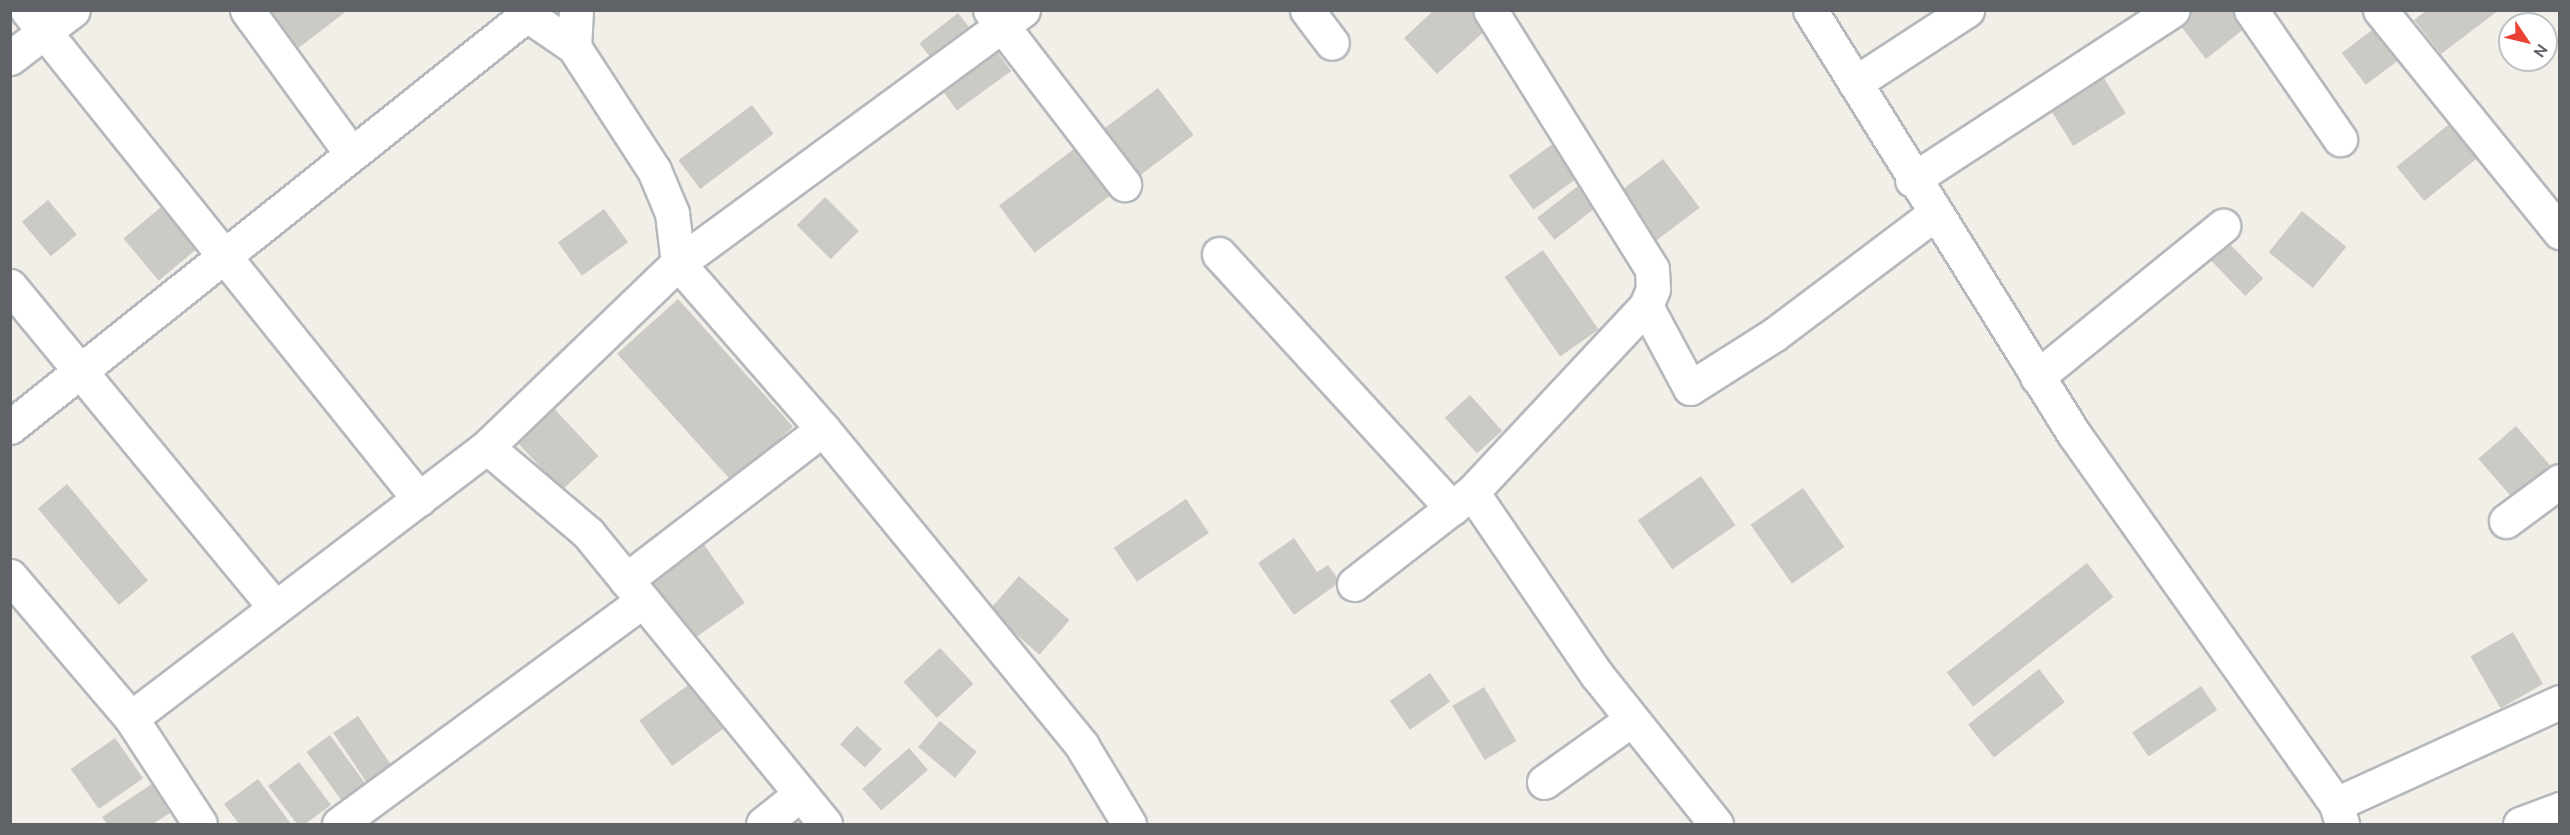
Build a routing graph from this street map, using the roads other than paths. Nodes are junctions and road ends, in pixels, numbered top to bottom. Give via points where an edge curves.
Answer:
1 (73, 10) edge
2 (247, 10) edge
3 (576, 10) edge
4 (1307, 10) edge
5 (1490, 10) edge
6 (1810, 10) edge
7 (1967, 10) edge
8 (2173, 10) edge
9 (2251, 10) edge
10 (2380, 10) edge
11 (523, 13) edge
12 (1005, 16) edge
13 (36, 22) edge
14 (1332, 42) dead end
15 (574, 47) junction
16 (10, 58) edge
17 (1855, 83) junction
18 (2340, 139) dead end
19 (351, 153) junction
20 (1912, 180) junction
21 (1124, 184) dead end
22 (1933, 214) junction
23 (2223, 226) dead end
24 (2559, 232) edge
25 (224, 253) junction
26 (1220, 254) dead end
27 (678, 263) junction
28 (10, 286) edge
29 (1646, 306) junction
30 (80, 369) junction
31 (2037, 377) junction
32 (10, 427) edge
33 (823, 429) junction
34 (487, 447) junction
35 (2559, 481) edge
36 (419, 499) junction
37 (1462, 500) junction
38 (2506, 521) dead end
39 (1354, 585) dead end
40 (14, 587) edge
41 (634, 590) junction
42 (275, 608) junction
43 (2559, 702) edge
44 (131, 718) junction
45 (1631, 720) junction
46 (1544, 782) dead end
47 (798, 796) junction
48 (2559, 809) edge
49 (2339, 814) edge
50 (200, 825) edge
51 (339, 825) edge
52 (764, 825) edge
53 (825, 825) edge
54 (1129, 825) edge
55 (1716, 825) edge
56 (2520, 825) edge

1 - 13 street
2 - 19 street
3 - 15 street
4 - 14 street
5 - 29 street via 1652,269
6 - 17 street
7 - 17 street
8 - 20 street
9 - 18 street
10 - 24 street
11 - 15 street
11 - 19 street
12 - 21 street
12 - 27 street
13 - 16 street
13 - 25 street
15 - 27 street via 654,170 672,213
17 - 20 street
19 - 25 street
20 - 22 street
22 - 29 street via 1775,334 1690,388
22 - 31 street
23 - 31 street
25 - 30 street
25 - 36 street
26 - 37 street
27 - 33 street
27 - 34 street
28 - 30 street
29 - 37 street
30 - 32 street
30 - 42 street
31 - 49 street
33 - 41 street
33 - 54 street via 1082,746
34 - 36 street
34 - 41 street via 588,533
35 - 38 street
36 - 42 street
37 - 39 street
37 - 45 street
40 - 44 street
41 - 47 street
41 - 51 street
42 - 44 street
43 - 49 street
44 - 50 street
45 - 46 street
45 - 55 street
47 - 52 street
47 - 53 street
48 - 56 street

